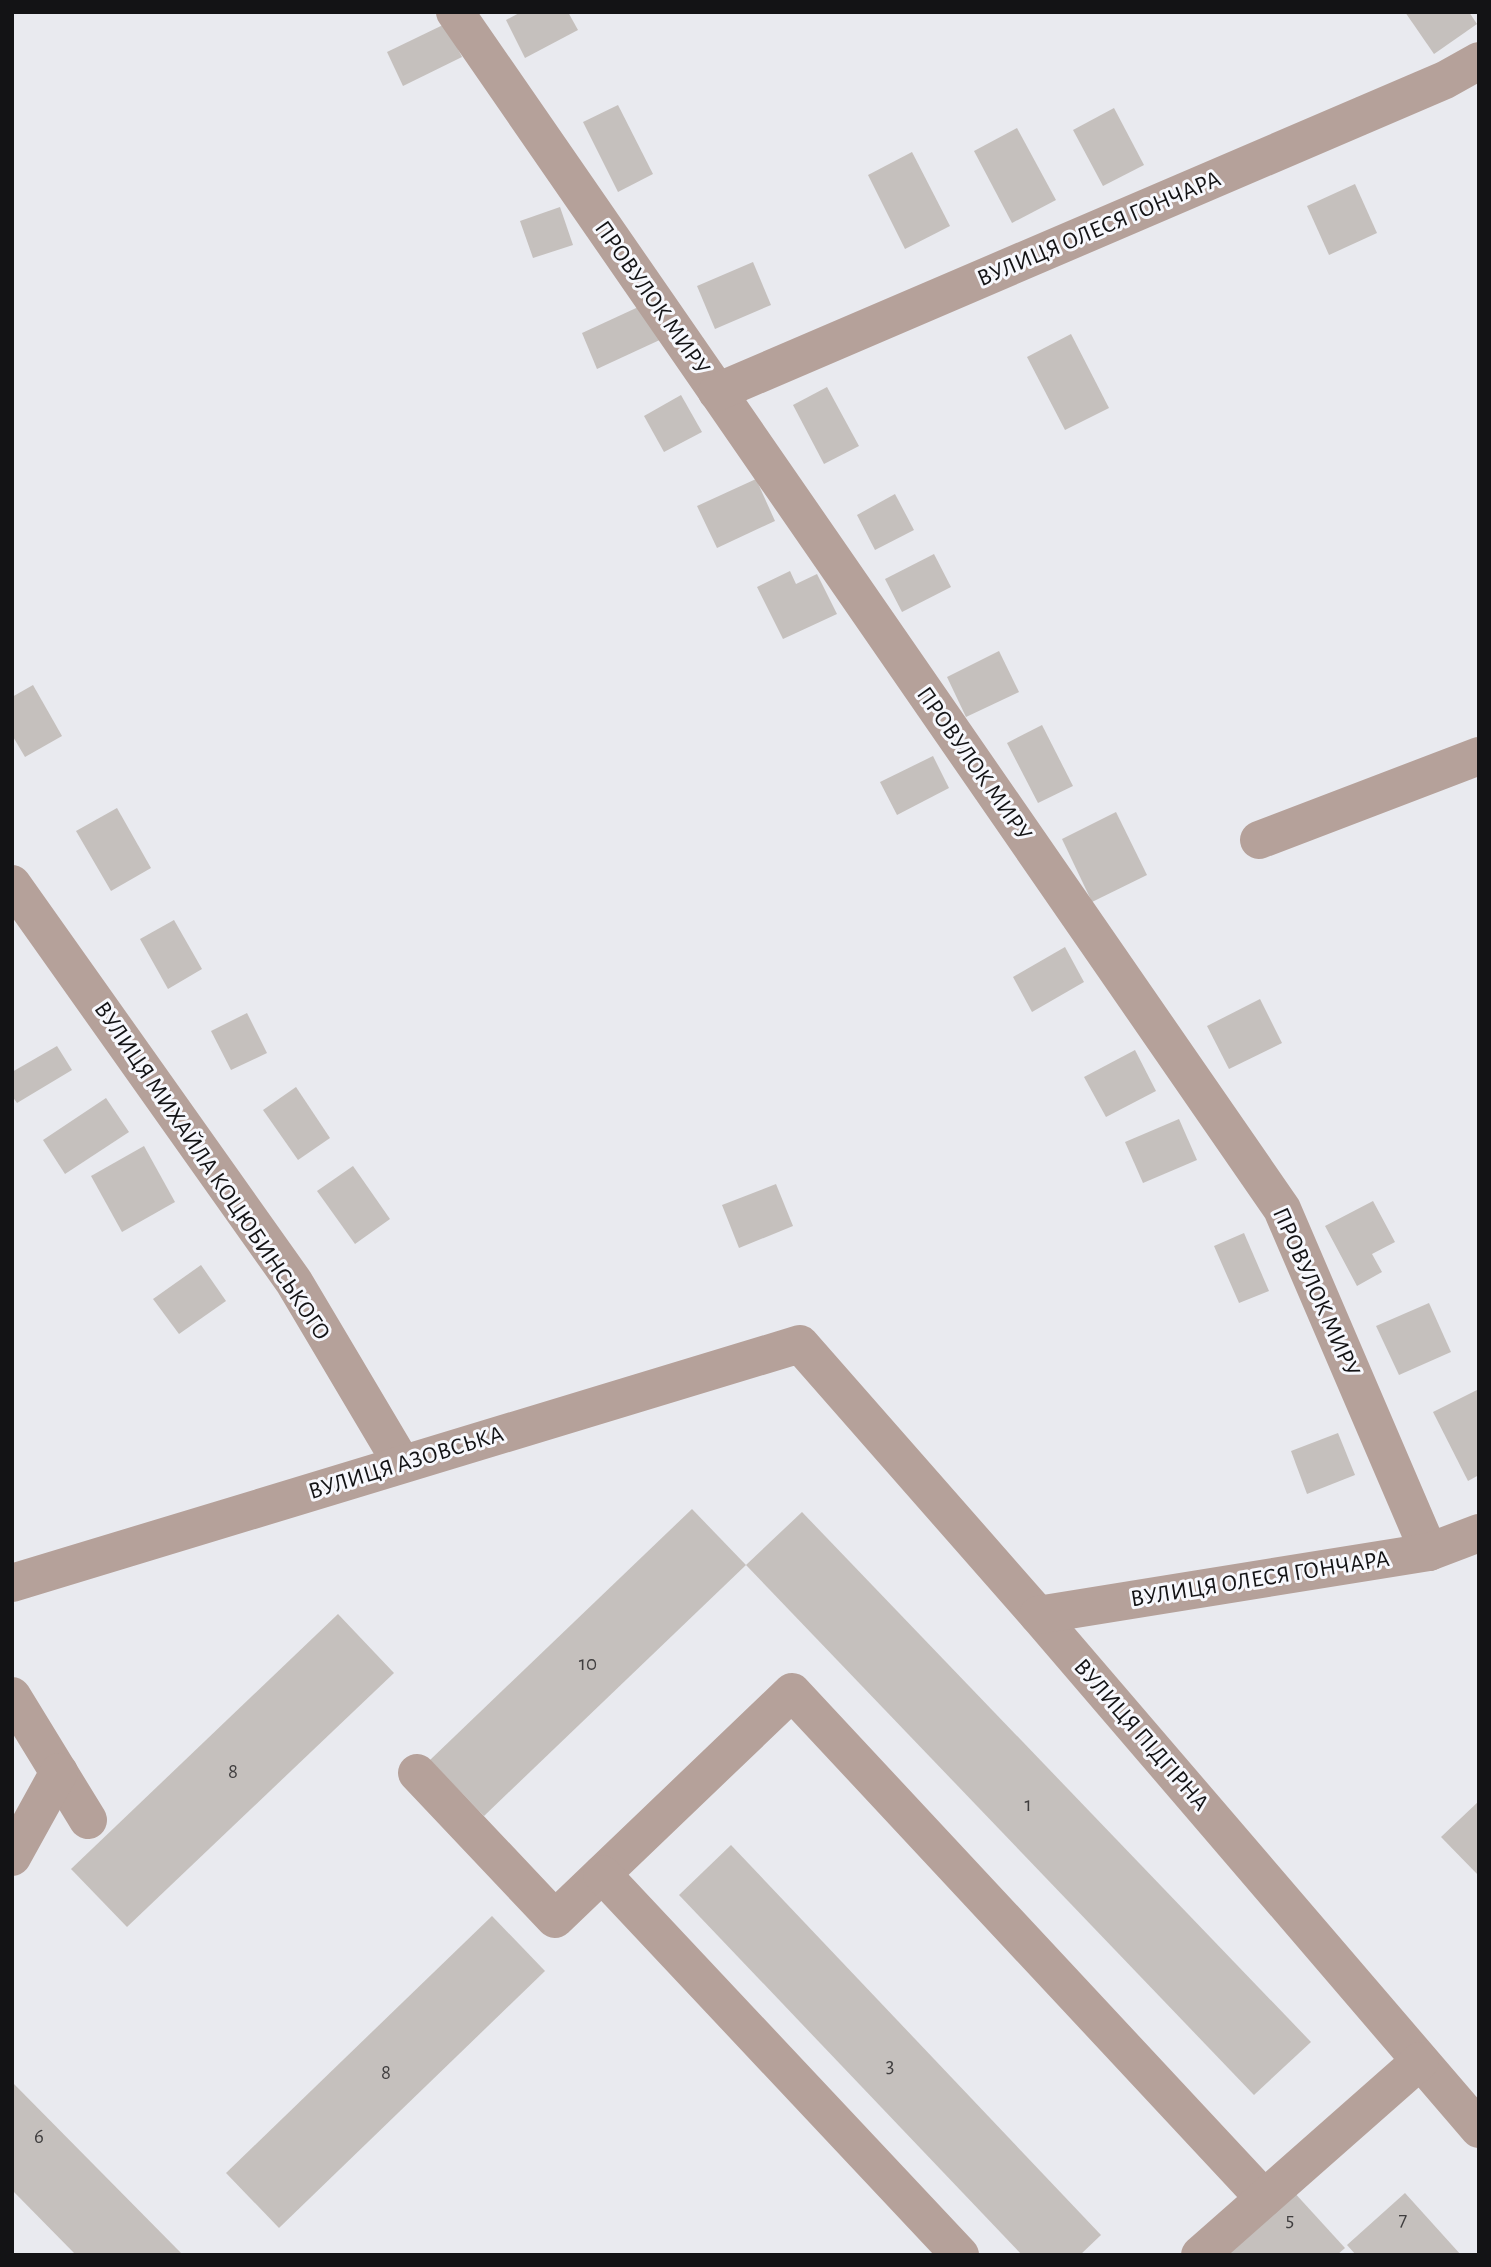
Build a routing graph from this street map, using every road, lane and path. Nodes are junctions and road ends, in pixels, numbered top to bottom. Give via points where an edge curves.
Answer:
1 (455, 12) edge
2 (1479, 61) edge
3 (717, 392) junction
4 (1479, 756) edge
5 (1259, 840) dead end
6 (12, 884) edge
7 (800, 1345) joint
8 (402, 1464) junction
9 (1479, 1533) edge
10 (1429, 1552) junction
11 (12, 1583) edge
12 (1038, 1615) junction
13 (12, 1696) edge
14 (59, 1772) junction
15 (417, 1773) dead end
16 (88, 1820) dead end
17 (12, 1857) edge
18 (602, 1874) junction
19 (1420, 2061) junction
20 (1479, 2129) edge
21 (1264, 2199) junction
22 (960, 2255) edge
23 (1200, 2255) edge

1 - 3 street, ПРОВУЛОК МИРУ
2 - 3 street, ВУЛИЦЯ ОЛЕСЯ ГОНЧАРА via 1445,80
3 - 10 street, ПРОВУЛОК МИРУ via 1282,1209
4 - 5 street
6 - 8 street, ВУЛИЦЯ МИХАЙЛА КОЦЮБИНСЬКОГО via 293,1282
7 - 8 street, ВУЛИЦЯ АЗОВСЬКА
7 - 12 street, ВУЛИЦЯ ПІДГІРНА
8 - 11 street, ВУЛИЦЯ АЗОВСЬКА
9 - 10 street, ВУЛИЦЯ ОЛЕСЯ ГОНЧАРА
10 - 12 street, ВУЛИЦЯ ОЛЕСЯ ГОНЧАРА
12 - 19 street, ВУЛИЦЯ ПІДГІРНА
13 - 14 street
14 - 16 street
14 - 17 street
15 - 18 street via 555,1919
18 - 21 street via 792,1692
18 - 22 street
19 - 20 street, ВУЛИЦЯ ПІДГІРНА
19 - 21 street
21 - 23 street

